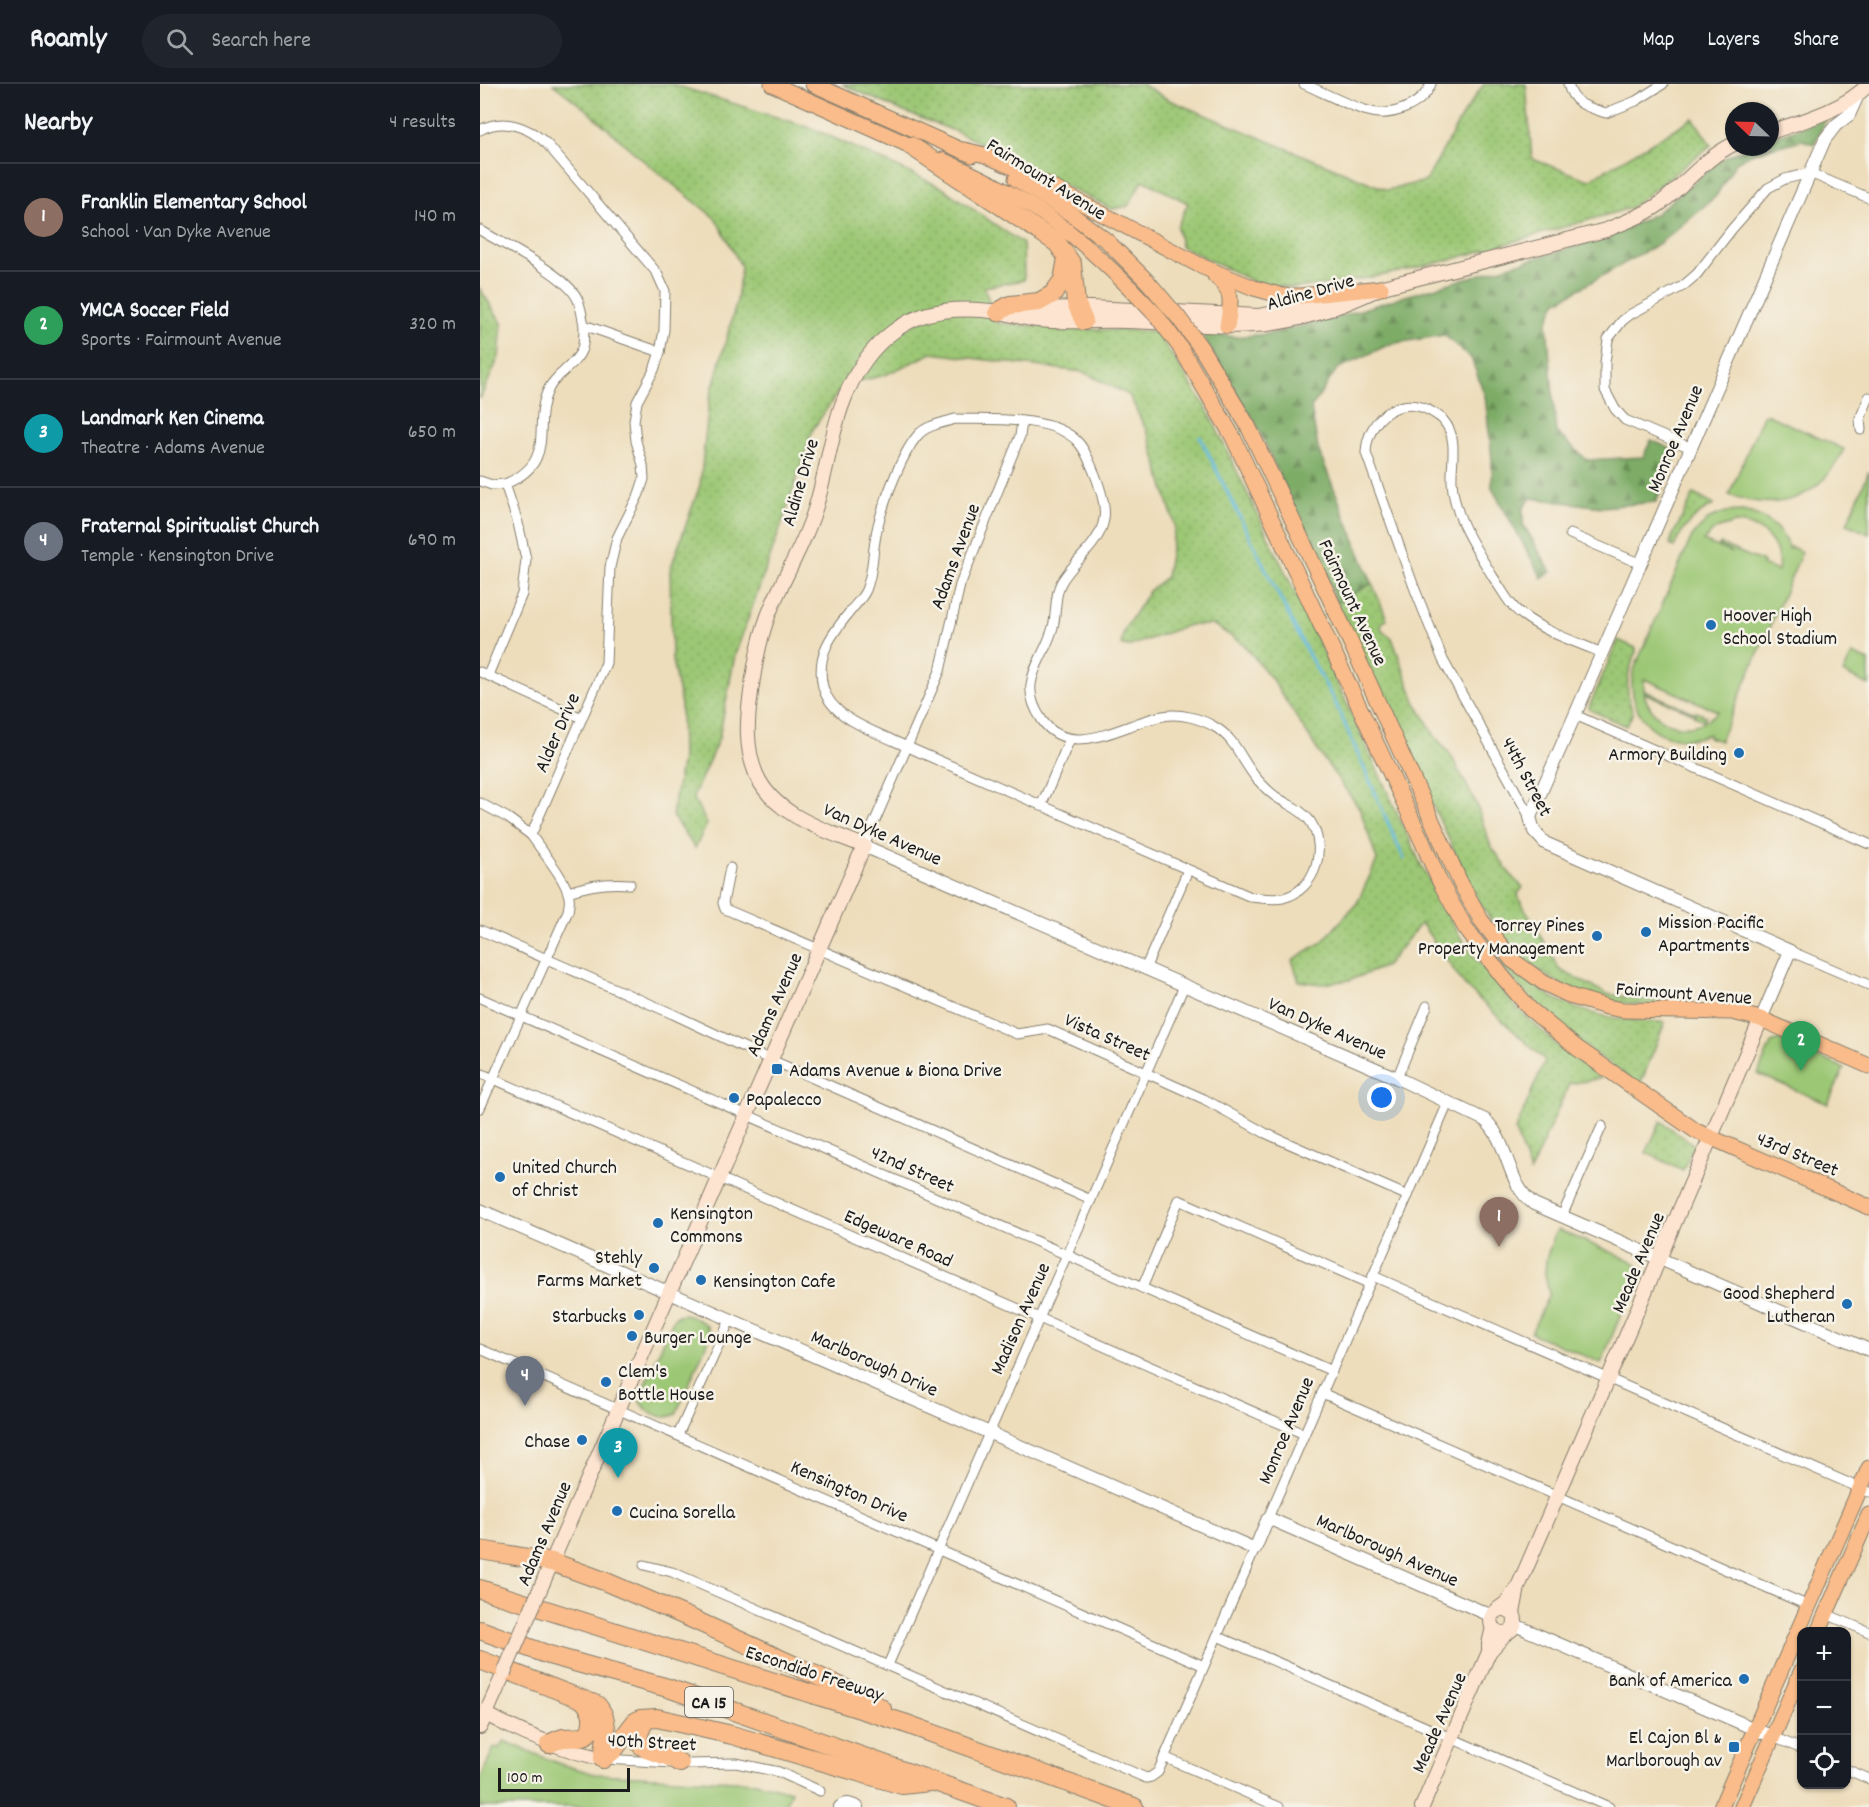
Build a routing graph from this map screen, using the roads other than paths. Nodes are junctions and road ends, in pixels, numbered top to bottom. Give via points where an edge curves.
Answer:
1 (772, 84) edge
2 (813, 84) edge
3 (1304, 84) edge
4 (1431, 84) edge
5 (1568, 84) edge
6 (1663, 84) edge
7 (1869, 84) edge
8 (1858, 95) junction
9 (1779, 129) edge
10 (480, 130) edge
11 (911, 146) junction
12 (964, 150) junction
13 (1725, 150) edge
14 (1810, 172) junction
15 (1869, 198) edge
16 (480, 230) edge
17 (1067, 258) junction
18 (1203, 267) junction
19 (1381, 288) junction
20 (998, 312) junction
21 (1081, 315) junction
22 (1228, 321) junction
23 (584, 325) junction
24 (660, 352) junction
25 (1869, 398) edge
26 (1022, 422) junction
27 (1862, 430) dead end
28 (1691, 448) junction
29 (480, 481) edge
30 (506, 484) junction
31 (1570, 534) dead end
32 (1641, 564) junction
33 (1602, 653) junction
34 (484, 674) edge
35 (1575, 716) junction
36 (582, 718) junction
37 (1070, 739) junction
38 (908, 747) junction
39 (752, 761) joint
40 (480, 803) edge
41 (1041, 806) junction
42 (1530, 817) junction
43 (531, 835) junction
44 (1869, 844) edge
45 (864, 846) junction
46 (730, 868) dead end
47 (1188, 870) junction
48 (630, 884) dead end
49 (568, 892) junction
50 (480, 930) edge
51 (819, 949) junction
52 (1790, 951) junction
53 (546, 960) junction
54 (1145, 969) junction
55 (1869, 985) edge
56 (1185, 986) junction
57 (480, 998) edge
58 (1427, 1006) dead end
59 (521, 1016) junction
60 (1761, 1019) junction
61 (770, 1060) junction
62 (1869, 1066) edge
63 (480, 1073) edge
64 (1147, 1073) junction
65 (1397, 1078) junction
66 (493, 1079) junction
67 (1448, 1103) junction
68 (480, 1108) edge
69 (746, 1115) junction
70 (1602, 1126) dead end
71 (1710, 1139) junction
72 (719, 1178) junction
73 (1408, 1196) junction
74 (1091, 1200) junction
75 (1869, 1207) edge
76 (480, 1210) edge
77 (1563, 1216) junction
78 (1067, 1255) junction
79 (1659, 1258) junction
80 (1371, 1280) junction
81 (1142, 1288) junction
82 (668, 1293) junction
83 (1040, 1318) junction
84 (730, 1320) junction
85 (480, 1349) edge
86 (1869, 1350) edge
87 (1332, 1371) junction
88 (1608, 1379) junction
89 (1322, 1393) junction
90 (618, 1409) junction
91 (990, 1433) junction
92 (1304, 1434) junction
93 (678, 1435) junction
94 (1869, 1468) edge
95 (1864, 1490) edge
96 (1557, 1496) junction
97 (1869, 1515) edge
98 (1268, 1518) junction
99 (939, 1549) junction
100 (1255, 1549) junction
101 (480, 1550) edge
102 (552, 1562) junction
103 (644, 1565) dead end
104 (1518, 1587) junction
105 (480, 1589) edge
106 (1809, 1605) junction
107 (1826, 1614) junction
108 (1494, 1617) junction
109 (1511, 1624) junction
110 (1820, 1627) edge
111 (480, 1630) edge
112 (1869, 1632) edge
113 (1217, 1636) junction
114 (1490, 1652) junction
115 (480, 1660) edge
116 (888, 1665) junction
117 (1204, 1665) junction
118 (1797, 1681) edge
119 (581, 1699) junction
120 (483, 1713) edge
121 (646, 1719) junction
122 (904, 1724) junction
123 (480, 1727) edge
124 (1755, 1729) junction
125 (1773, 1737) junction
126 (1452, 1738) junction
127 (549, 1744) junction
128 (1797, 1747) edge
129 (1164, 1757) junction
130 (603, 1759) junction
131 (680, 1763) junction
132 (1851, 1771) edge
133 (1869, 1779) edge
134 (935, 1781) junction
135 (820, 1791) dead end
136 (842, 1805) edge
137 (857, 1807) edge
138 (1006, 1807) edge
139 (1134, 1807) edge
140 (1279, 1807) edge
141 (1422, 1807) edge
142 (1609, 1807) edge
143 (1721, 1807) edge
144 (1742, 1807) edge

1 - 11 main road, Fairmount Avenue
2 - 12 main road, Fairmount Avenue
3 - 4 street via 1369,112 1382,113 1413,105
5 - 6 street via 1571,94 1582,105 1606,113
7 - 8 main road, Monroe Avenue
8 - 9 main road
8 - 14 street, Monroe Avenue via 1849,115 1825,139
10 - 24 street, Alder Drive via 506,123 534,132 657,273 665,291 666,312
11 - 17 highway via 1051,238
11 - 71 main road, Fairmount Avenue, bridge via 1019,199 1064,229 1101,259 1156,315 1180,347 1233,437 1466,930 1530,1009 1553,1029
12 - 18 main road via 1019,170
12 - 60 main road, Fairmount Avenue, bridge via 1028,186 1107,242 1148,282 1201,348 1248,426 1460,882 1481,920 1512,960 1544,983 1607,1007 1732,1012
13 - 19 main road, Aldine Drive via 1660,204 1606,230
14 - 15 street
14 - 28 street, Monroe Avenue
14 - 28 street via 1768,188 1697,274 1683,286 1631,314 1608,339 1605,390 1615,409 1625,420
16 - 23 street via 570,287
17 - 20 highway via 1063,280 1053,294 1040,302 1010,304
17 - 21 highway via 1072,264
18 - 19 main road via 1283,296
18 - 22 main road via 1227,287
19 - 22 main road, Aldine Drive via 1289,321 1254,326
20 - 21 main road, Aldine Drive via 1029,309
20 - 39 main road, Aldine Drive via 957,310 929,314 907,323 886,336 854,378 836,420 810,525 763,630 747,719
21 - 22 main road, Aldine Drive
23 - 24 street
23 - 30 street via 582,349 549,389 537,455 531,467
24 - 36 street, Alder Drive via 637,402 634,421 644,478 617,538 610,567 606,663
25 - 27 street via 1860,419
26 - 37 street via 1058,428 1078,442 1086,453 1105,505 1102,530 1059,588 1053,625 1031,680 1034,705 1043,721
26 - 38 street, Adams Avenue via 1020,436 960,585 940,671
26 - 38 street via 955,419 919,434 905,454 879,518 873,569 865,592 825,649 824,687 840,713
28 - 32 street, Monroe Avenue
29 - 30 street
30 - 34 street via 526,559 522,594
31 - 32 street
32 - 33 street, Monroe Avenue
33 - 35 street, Monroe Avenue
33 - 42 street, 44th Street via 1533,622 1509,601 1456,509 1452,436 1443,419 1423,406 1407,405 1378,420 1366,444 1368,462 1443,660
34 - 36 street
35 - 42 street, Monroe Avenue
35 - 44 street
36 - 43 street, Alder Drive
37 - 41 street
37 - 47 street via 1098,737 1165,716 1196,719 1231,739 1256,778 1298,809 1316,833 1318,862 1312,876 1304,887 1282,898 1251,897
38 - 41 street
38 - 45 street, Adams Avenue
39 - 45 main road, Van Dyke Avenue via 762,786 781,807
40 - 43 street
41 - 47 street
42 - 52 street, 44th Street via 1534,831 1545,843
43 - 49 street
45 - 51 main road, Adams Avenue
45 - 54 street, Van Dyke Avenue
46 - 51 street, Vista Street via 725,909
47 - 54 street
48 - 49 street via 613,882
49 - 53 street via 568,911
50 - 53 street
51 - 61 main road, Adams Avenue
51 - 64 street, Vista Street via 1017,1034 1047,1029
52 - 55 street, 44th Street
52 - 60 street, Meade Avenue
53 - 59 street
53 - 61 street
54 - 56 street, Van Dyke Avenue
56 - 64 street, Madison Avenue
56 - 65 street, Van Dyke Avenue
57 - 59 street, 42nd Street
58 - 65 street
59 - 66 street
59 - 69 street, 42nd Street
60 - 62 main road, Fairmount Avenue
60 - 71 main road, Meade Avenue
61 - 69 main road, Adams Avenue
61 - 74 street
63 - 66 street, Edgeware Road
64 - 73 street, Vista Street via 1265,1133
64 - 74 street, Madison Avenue
65 - 67 street, Van Dyke Avenue
66 - 68 street
66 - 72 street, Edgeware Road
67 - 73 street, Monroe Avenue
67 - 77 street, Van Dyke Avenue via 1485,1120 1493,1128 1524,1197
69 - 72 main road, Adams Avenue
69 - 78 street, 42nd Street
70 - 77 street
71 - 75 main road, 43rd Street
71 - 79 main road, Meade Avenue
72 - 82 main road, Adams Avenue
72 - 83 street, Edgeware Road
73 - 80 street, Monroe Avenue
74 - 78 street, Madison Avenue
76 - 82 street, Marlborough Drive
77 - 79 street, Van Dyke Avenue
78 - 81 street, 42nd Street
78 - 83 street, Madison Avenue
79 - 86 street, Van Dyke Avenue
79 - 88 main road, Meade Avenue
80 - 81 street via 1179,1200
80 - 87 street, Monroe Avenue
80 - 88 street
81 - 87 street, 42nd Street
82 - 84 street, Marlborough Drive
82 - 90 main road, Adams Avenue
83 - 91 street, Madison Avenue
83 - 92 street, Edgeware Road
84 - 91 street, Marlborough Drive
84 - 93 street
85 - 90 street, Kensington Drive
87 - 89 street, Monroe Avenue
88 - 95 street
88 - 96 main road, Meade Avenue
89 - 92 street, Monroe Avenue
89 - 96 street
90 - 93 street, Kensington Drive
90 - 102 main road, Adams Avenue
91 - 99 street, Madison Avenue
91 - 100 street, Marlborough Drive
92 - 98 street, Monroe Avenue
93 - 99 street, Kensington Drive
94 - 95 main road
95 - 106 main road
96 - 104 main road, Meade Avenue
96 - 106 street
97 - 107 main road
98 - 100 street, Monroe Avenue
98 - 108 street, Marlborough Avenue
99 - 116 street, Madison Avenue
99 - 117 street, Kensington Drive
100 - 113 street, Monroe Avenue
101 - 102 highway
102 - 120 main road, Adams Avenue, bridge
102 - 122 highway via 690,1618 866,1698
103 - 116 street via 674,1572
104 - 108 main road, Meade Avenue
104 - 109 main road, Meade Avenue
105 - 122 highway, Escondido Freeway / CA 15
106 - 124 main road
107 - 110 main road
107 - 112 street
108 - 109 main road via 1497,1631
108 - 109 main road via 1505,1608
108 - 114 main road, Meade Avenue
109 - 114 main road, Meade Avenue
109 - 124 street
111 - 134 highway, CA 15 via 549,1655 668,1688
113 - 117 street, Monroe Avenue
113 - 126 street
114 - 126 main road, Meade Avenue
115 - 119 highway
116 - 129 street, Monroe Avenue via 1141,1776 1151,1777 1158,1772
117 - 129 street, Monroe Avenue
118 - 125 main road
119 - 127 highway via 590,1709 592,1727 580,1738 562,1738
119 - 130 highway via 602,1711 606,1733
120 - 123 main road, Adams Avenue
120 - 127 main road, 40th Street
121 - 130 highway via 635,1722
121 - 131 highway via 640,1729 639,1744
121 - 134 highway via 732,1735 902,1785
122 - 139 highway, Escondido Freeway / CA 15
124 - 125 street
124 - 143 main road
125 - 128 street
125 - 144 main road
126 - 141 main road, Meade Avenue
126 - 142 street
127 - 130 main road, 40th Street
129 - 140 street
130 - 131 street, 40th Street
131 - 135 street, 40th Street via 736,1763 779,1772
132 - 133 street
134 - 138 highway, CA 15
136 - 137 street

